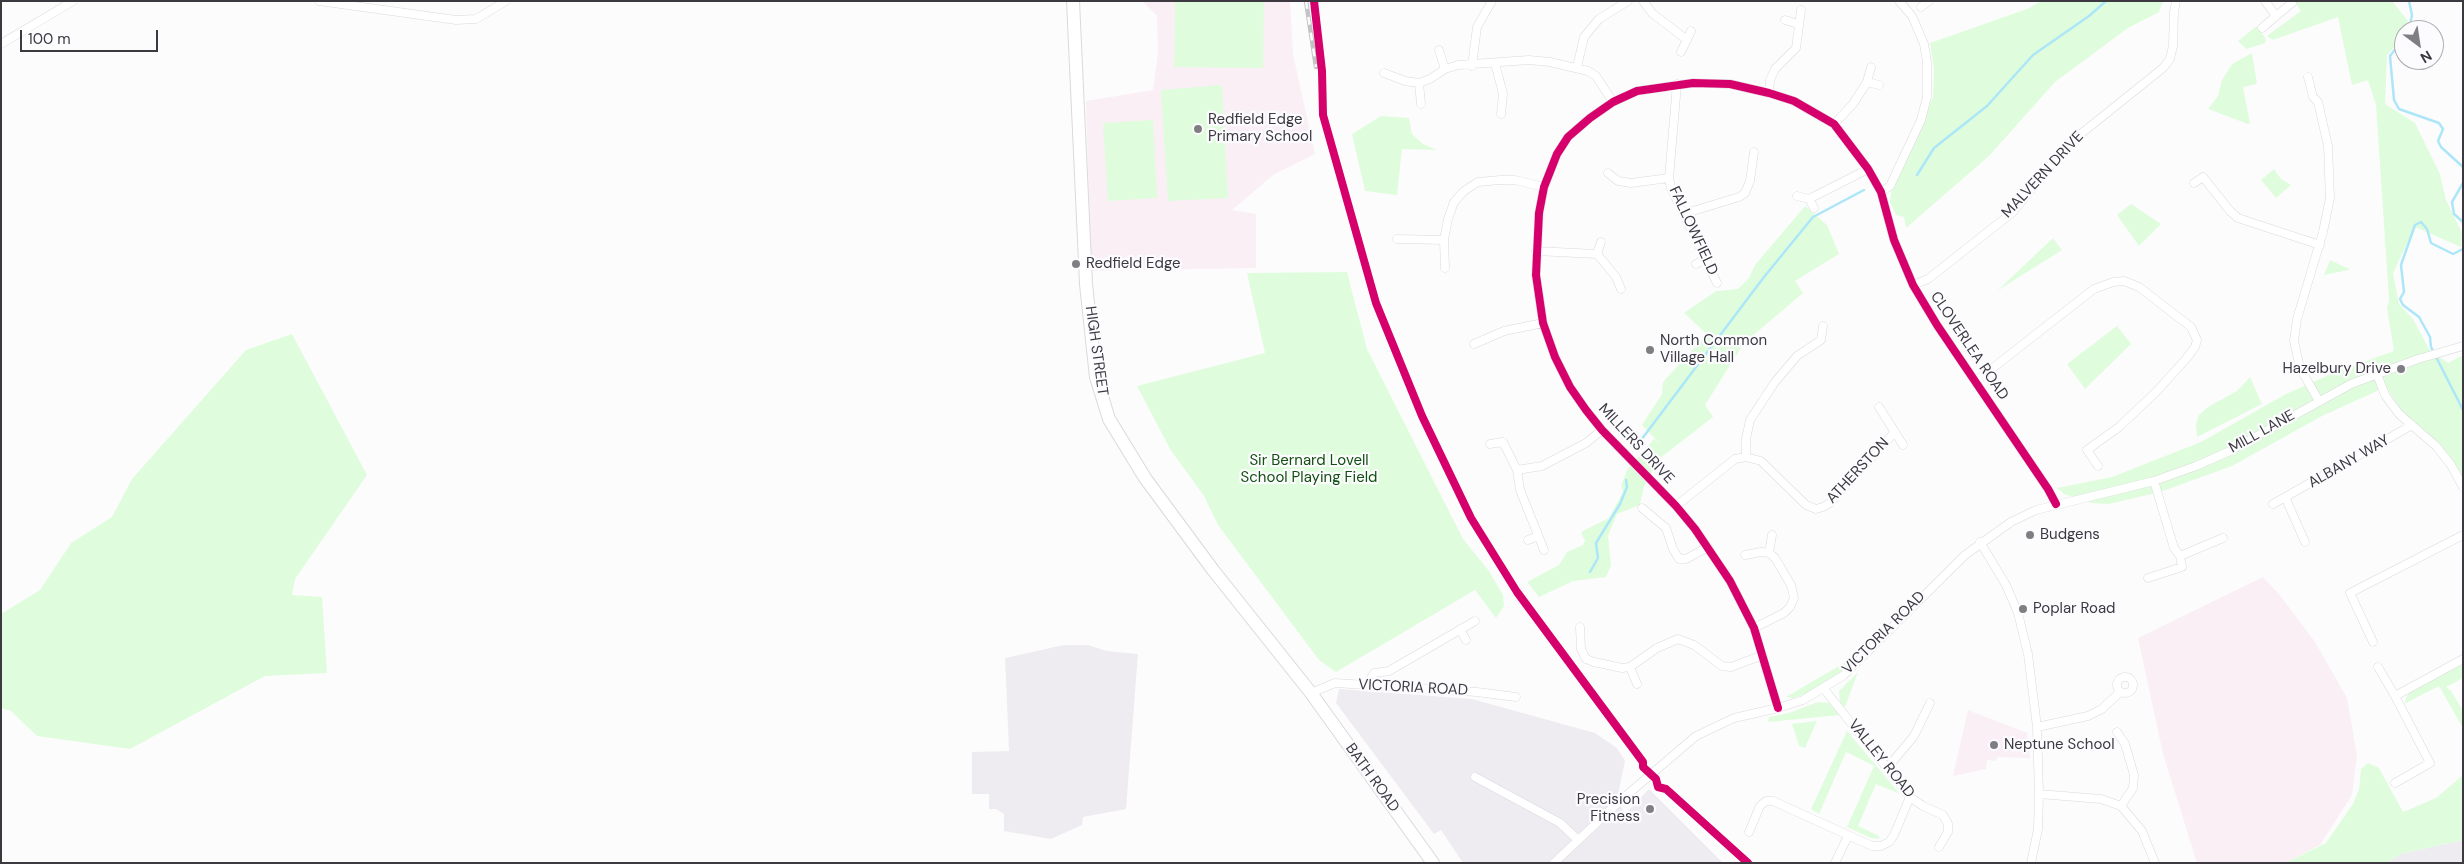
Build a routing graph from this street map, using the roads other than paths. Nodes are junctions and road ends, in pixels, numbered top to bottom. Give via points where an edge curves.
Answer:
1 (73, 1) edge
2 (319, 1) edge
3 (506, 1) edge
4 (1073, 1) edge
5 (1481, 1) edge
6 (1628, 1) edge
7 (1643, 1) edge
8 (1899, 1) edge
9 (1929, 1) edge
10 (2176, 1) edge
11 (2265, 1) edge
12 (1490, 4) edge
13 (2292, 4) dead end
14 (1920, 7) dead end
15 (1801, 10) dead end
16 (2276, 16) junction
17 (1785, 20) dead end
18 (1798, 24) junction
19 (2262, 28) dead end
20 (1691, 31) dead end
21 (1687, 40) junction
22 (1, 44) edge
23 (1439, 50) dead end
24 (1681, 52) dead end
25 (1495, 63) junction
26 (1472, 66) junction
27 (1577, 67) junction
28 (1870, 67) dead end
29 (1445, 69) junction
30 (1384, 73) dead end
31 (2308, 77) dead end
32 (1867, 82) junction
33 (1419, 83) junction
34 (1676, 84) junction
35 (1879, 86) dead end
36 (1769, 92) junction
37 (1613, 102) junction
38 (1421, 104) dead end
39 (1501, 114) dead end
40 (1834, 124) junction
41 (1754, 152) dead end
42 (1868, 169) junction
43 (1752, 170) junction
44 (1762, 171) dead end
45 (1608, 173) dead end
46 (1669, 178) junction
47 (2194, 184) dead end
48 (1544, 186) junction
49 (1881, 192) junction
50 (1797, 196) dead end
51 (1809, 198) junction
52 (1814, 208) dead end
53 (1683, 214) junction
54 (1398, 238) dead end
55 (1444, 240) junction
56 (1601, 242) dead end
57 (2320, 244) junction
58 (1536, 251) junction
59 (1597, 254) junction
60 (1706, 259) junction
61 (1696, 264) dead end
62 (1445, 268) dead end
63 (1717, 283) dead end
64 (1913, 285) junction
65 (1621, 289) dead end
66 (1543, 323) junction
67 (1823, 326) dead end
68 (1474, 344) dead end
69 (2463, 346) edge
70 (2377, 374) junction
71 (1976, 381) junction
72 (2319, 400) junction
73 (1879, 406) dead end
74 (2412, 425) junction
75 (1602, 430) junction
76 (1895, 432) junction
77 (1490, 444) dead end
78 (1903, 445) dead end
79 (1746, 457) junction
80 (2098, 466) dead end
81 (1517, 470) junction
82 (2154, 481) junction
83 (1511, 484) dead end
84 (2463, 486) edge
85 (2286, 499) junction
86 (2056, 504) junction
87 (2273, 504) dead end
88 (1676, 506) junction
89 (1642, 508) dead end
90 (1772, 535) dead end
91 (2463, 535) edge
92 (1538, 536) junction
93 (2223, 538) dead end
94 (1528, 540) dead end
95 (1980, 542) junction
96 (2304, 542) dead end
97 (1708, 547) junction
98 (1544, 550) dead end
99 (1769, 553) junction
100 (1745, 555) dead end
101 (2180, 556) junction
102 (2148, 578) dead end
103 (1475, 621) dead end
104 (1580, 627) dead end
105 (1754, 628) junction
106 (1460, 629) junction
107 (1466, 640) dead end
108 (2373, 642) dead end
109 (1763, 655) junction
110 (2463, 659) edge
111 (1630, 667) junction
112 (2378, 667) dead end
113 (1637, 684) dead end
114 (1368, 685) junction
115 (1824, 689) junction
116 (2120, 692) dead end
117 (1311, 693) junction
118 (2395, 696) junction
119 (1516, 697) dead end
120 (1930, 703) dead end
121 (1778, 708) junction
122 (2037, 727) junction
123 (2117, 732) dead end
124 (1888, 767) junction
125 (1475, 777) dead end
126 (2395, 783) dead end
127 (2039, 794) junction
128 (1910, 797) junction
129 (2121, 806) junction
130 (1750, 832) dead end
131 (1848, 836) junction
132 (1577, 840) junction
133 (1939, 847) dead end
134 (1433, 863) edge
135 (1554, 863) edge
136 (1835, 863) edge
137 (2031, 863) edge
138 (2155, 863) edge

1 - 22 street
2 - 3 street via 456,20 476,19
4 - 117 main road, HIGH STREET via 1086,284 1096,376 1103,404 1145,478
5 - 12 street
6 - 27 street via 1599,19 1584,37
7 - 21 street via 1652,13
8 - 49 street via 1912,16 1924,44 1927,97 1921,120 1890,186
9 - 14 street
10 - 64 street, MALVERN DRIVE via 2173,46 2163,68 2077,137 2013,212 1928,279
11 - 16 street
12 - 26 street via 1477,27
13 - 16 street
15 - 18 street
16 - 19 street
17 - 18 street
18 - 36 street via 1796,48 1775,69
20 - 21 street
21 - 24 street
23 - 29 street
25 - 26 street
25 - 27 street via 1529,60
25 - 39 street via 1503,94
26 - 29 street via 1458,65
27 - 37 street via 1596,76
28 - 32 street
29 - 33 street
30 - 33 street
31 - 57 street via 2313,97 2318,102 2328,146 2331,183 2330,207
32 - 35 street
32 - 40 street via 1854,104
33 - 38 street
34 - 36 street, MILLERS DRIVE via 1730,84
34 - 37 street, MILLERS DRIVE via 1637,91
34 - 46 street, FALLOWFIELD
36 - 40 street, MILLERS DRIVE via 1794,101
37 - 48 street, MILLERS DRIVE via 1568,137
40 - 42 street, MILLERS DRIVE
41 - 43 street
42 - 49 street, MILLERS DRIVE
42 - 51 street
43 - 44 street
43 - 53 street via 1745,193
45 - 46 street, FALLOWFIELD via 1631,183
46 - 53 street, FALLOWFIELD
47 - 57 street via 2203,177 2238,218
48 - 55 street via 1515,180 1478,182 1454,202
48 - 58 street, MILLERS DRIVE
49 - 64 street, CLOVERLEA ROAD via 1894,240
50 - 51 street
51 - 52 street
53 - 60 street, FALLOWFIELD
54 - 55 street
55 - 62 street
56 - 59 street
57 - 72 street via 2294,341 2300,368
58 - 59 street
58 - 66 street, MILLERS DRIVE via 1538,300
59 - 65 street via 1619,275
60 - 61 street
60 - 63 street, FALLOWFIELD
64 - 71 street, CLOVERLEA ROAD
66 - 68 street via 1504,331
66 - 75 street, MILLERS DRIVE via 1570,386
67 - 79 street via 1821,340 1797,356 1750,420
69 - 70 street, MILL LANE
70 - 72 street, MILL LANE
70 - 74 street via 2385,395
71 - 80 street via 2094,289 2124,281 2139,287 2191,327 2197,340 2186,359 2156,392 2119,427 2087,450
71 - 86 street, CLOVERLEA ROAD
72 - 82 street, MILL LANE via 2230,451
73 - 76 street, ATHERSTON
74 - 84 street via 2436,446
74 - 85 street, ALBANY WAY
75 - 81 street via 1586,443 1542,466
75 - 88 street, MILLERS DRIVE
76 - 78 street, ATHERSTON
76 - 79 street, ATHERSTON via 1830,503 1816,509 1806,505 1762,461
77 - 81 street via 1505,440
79 - 88 street via 1735,459
81 - 83 street
81 - 92 street via 1520,490
82 - 86 street, MILL LANE
82 - 101 street via 2174,548
85 - 87 street, ALBANY WAY
85 - 96 street
86 - 95 street, VICTORIA ROAD via 2011,522
88 - 97 street, MILLERS DRIVE
89 - 97 street via 1666,528 1679,559 1686,559
90 - 99 street
91 - 108 street via 2350,593
92 - 94 street
92 - 98 street
93 - 101 street
95 - 115 street, VICTORIA ROAD via 1931,587 1865,656
95 - 122 street via 2006,585 2018,613 2028,654
97 - 105 street, MILLERS DRIVE
99 - 100 street
99 - 105 street via 1784,571 1794,598 1784,613
101 - 102 street via 2182,567
103 - 106 street
104 - 111 street via 1581,649 1586,658
105 - 109 street, MILLERS DRIVE
106 - 107 street
106 - 114 street via 1389,671 1374,672
109 - 111 street via 1731,667 1722,666 1694,645 1678,639 1657,648
109 - 121 street, MILLERS DRIVE
110 - 118 street
111 - 113 street
112 - 118 street
114 - 117 street, VICTORIA ROAD via 1335,683
114 - 119 street, VICTORIA ROAD
115 - 121 street, VICTORIA ROAD
115 - 124 street, VALLEY ROAD
116 - 122 street via 2102,709 2088,716
117 - 134 main road, BATH ROAD
118 - 126 street via 2430,763
120 - 124 street via 1910,742
121 - 132 street, VICTORIA ROAD via 1723,722 1696,736
122 - 127 street
123 - 129 street via 2126,744 2134,775 2133,788
124 - 128 street, VALLEY ROAD
125 - 132 street via 1560,823
127 - 129 street via 2101,799
127 - 137 street via 2038,829
128 - 131 street via 1889,842 1872,846
128 - 133 street, VALLEY ROAD via 1943,815 1948,832
129 - 138 street via 2142,831
130 - 131 street via 1760,806 1773,801
131 - 136 street
132 - 135 street, VICTORIA ROAD

